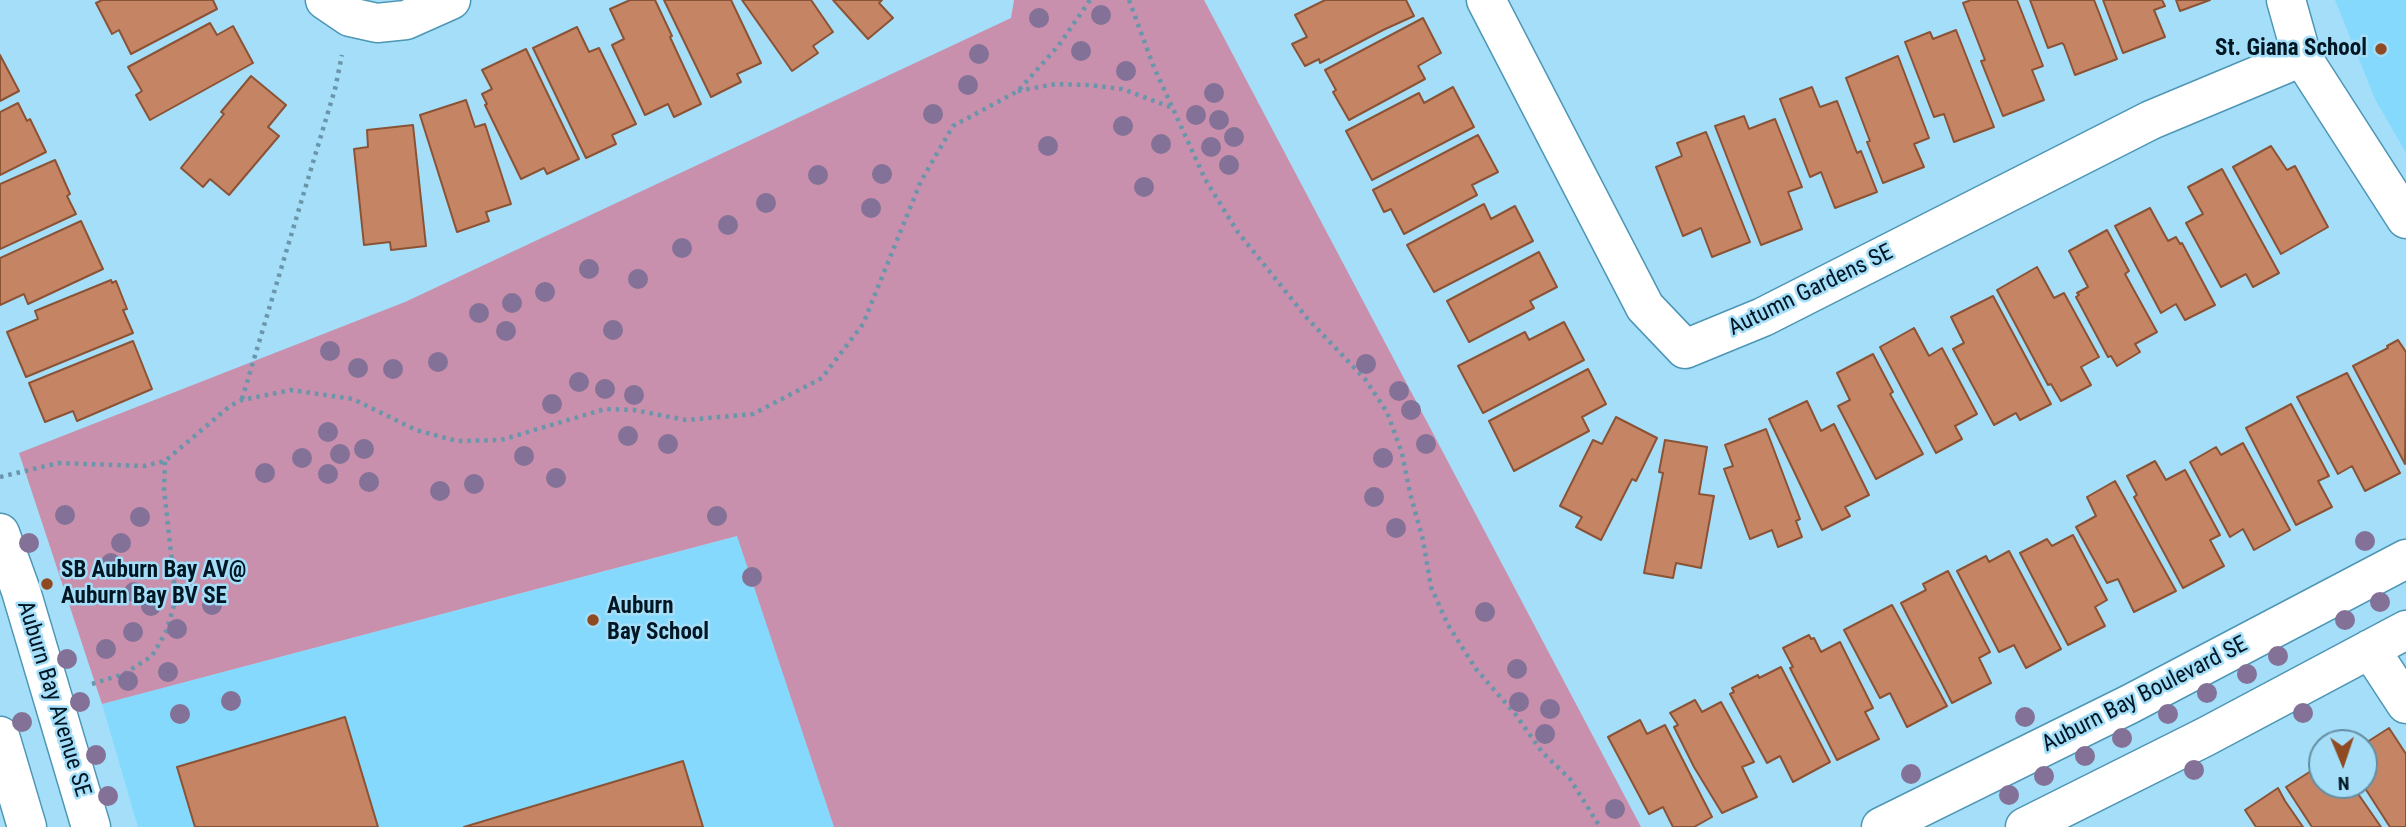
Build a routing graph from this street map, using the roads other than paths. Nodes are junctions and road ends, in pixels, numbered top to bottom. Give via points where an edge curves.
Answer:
1 (451, 0) edge
2 (1486, 0) edge
3 (2286, 0) edge
4 (337, 9) edge
5 (2302, 57) junction
6 (2406, 219) edge
7 (0, 533) edge
8 (2406, 559) edge
9 (2406, 629) edge
10 (2370, 649) junction
11 (2406, 704) edge
12 (0, 736) edge
13 (27, 827) edge
14 (91, 827) edge
15 (1881, 827) edge
16 (2025, 827) edge

1 - 4 street via 392,23 377,23
2 - 5 street, Autumn Gardens SE via 1645,307 1685,349 1763,317 2151,120
3 - 5 street
5 - 6 street
7 - 14 street, Auburn Bay Avenue SE
8 - 15 street, Auburn Bay Boulevard SE via 2130,704
9 - 10 street
10 - 11 street
10 - 16 street
12 - 13 street

